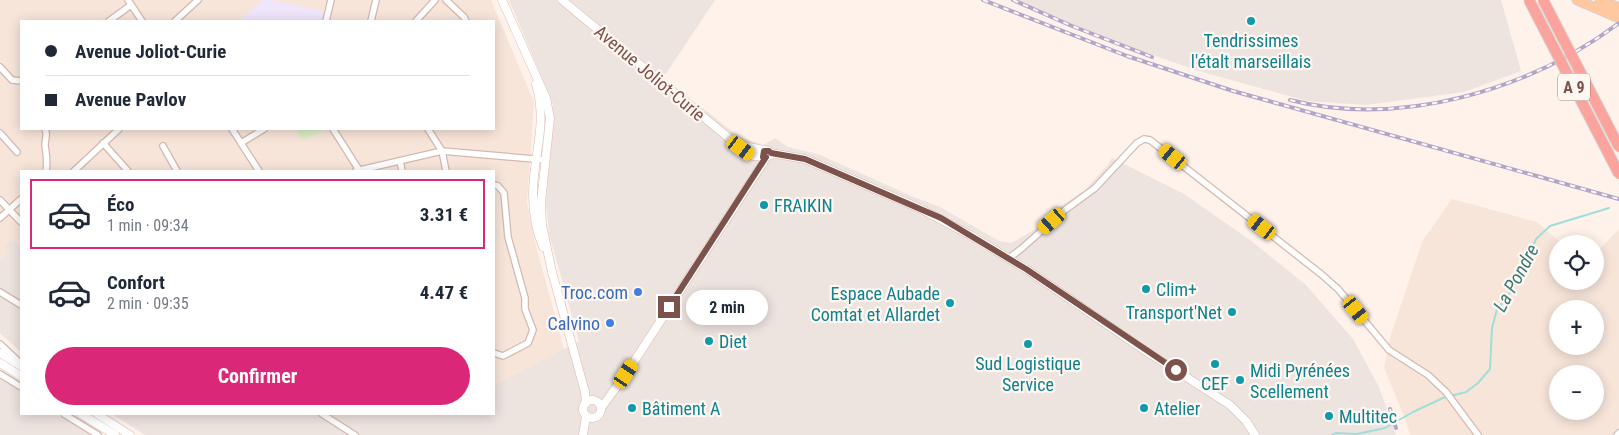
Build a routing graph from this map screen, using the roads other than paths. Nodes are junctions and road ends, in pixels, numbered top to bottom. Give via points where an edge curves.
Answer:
1 (198, 0) edge
2 (330, 0) edge
3 (376, 0) edge
4 (435, 0) edge
5 (446, 0) edge
6 (502, 0) edge
7 (562, 0) edge
8 (1529, 0) edge
9 (1543, 0) edge
10 (1577, 0) edge
11 (1600, 0) edge
12 (130, 2) edge
13 (1619, 8) edge
14 (1619, 18) edge
15 (110, 20) edge
16 (141, 20) edge
17 (176, 20) edge
18 (326, 20) edge
19 (371, 20) edge
20 (417, 20) edge
21 (466, 20) edge
22 (0, 67) edge
23 (20, 81) edge
24 (48, 130) edge
25 (118, 130) edge
26 (233, 130) edge
27 (262, 130) edge
28 (333, 130) edge
29 (429, 130) edge
30 (0, 132) edge
31 (103, 143) junction
32 (241, 143) junction
33 (162, 146) dead end
34 (1619, 147) edge
35 (442, 151) junction
36 (17, 152) dead end
37 (766, 155) junction
38 (541, 160) junction
39 (400, 161) junction
40 (46, 170) edge
41 (75, 170) edge
42 (127, 170) edge
43 (176, 170) edge
44 (258, 170) edge
45 (357, 170) edge
46 (402, 170) edge
47 (446, 170) edge
48 (1619, 174) edge
49 (495, 185) edge
50 (0, 200) edge
51 (20, 200) edge
52 (9, 210) junction
53 (0, 218) edge
54 (20, 221) edge
55 (1009, 258) junction
56 (0, 292) edge
57 (20, 304) edge
58 (0, 344) edge
59 (0, 353) edge
60 (495, 353) edge
61 (0, 363) edge
62 (20, 364) edge
63 (20, 364) edge
64 (0, 374) edge
65 (20, 375) edge
66 (20, 386) edge
67 (595, 404) junction
68 (66, 415) edge
69 (83, 415) edge
70 (99, 415) edge
71 (324, 415) edge
72 (588, 417) junction
73 (98, 435) edge
74 (115, 435) edge
75 (130, 435) edge
76 (355, 435) edge
77 (584, 435) edge
78 (1255, 435) edge
79 (1478, 435) edge

1 - 17 street
2 - 18 street
3 - 19 street
4 - 20 street
5 - 21 street
6 - 38 street via 531,67 538,92 542,120
7 - 37 street, Avenue Joliot-Curie via 753,156
8 - 48 highway, A 9, bridge
9 - 34 highway, A 9, bridge
10 - 14 main road
11 - 13 main road
12 - 15 street
12 - 16 street
22 - 23 street via 12,80
24 - 40 street
25 - 31 street
26 - 32 street
27 - 32 street
28 - 45 street
29 - 35 street
30 - 36 street
31 - 41 street
31 - 42 street
32 - 44 street
33 - 43 street
35 - 38 street
35 - 39 street
35 - 47 street
37 - 55 street, Avenue Joliot-Curie via 805,159 890,195 941,218
37 - 67 street via 609,398
38 - 67 street via 533,193 541,244 552,272 585,392
39 - 45 street
39 - 46 street
49 - 60 street via 504,193 508,237 533,330 528,342 503,356
50 - 52 street
51 - 52 street
52 - 53 street
52 - 54 street
55 - 78 street, Avenue Joliot-Curie via 1230,406
55 - 79 street via 1100,182 1137,142 1150,140 1338,289 1390,350 1428,375 1446,392
56 - 57 street
58 - 62 street
59 - 63 street
61 - 65 street
64 - 66 street
67 - 72 street via 598,415
67 - 72 street via 583,411
68 - 73 street
69 - 74 street
70 - 75 street
71 - 76 street
72 - 77 street

